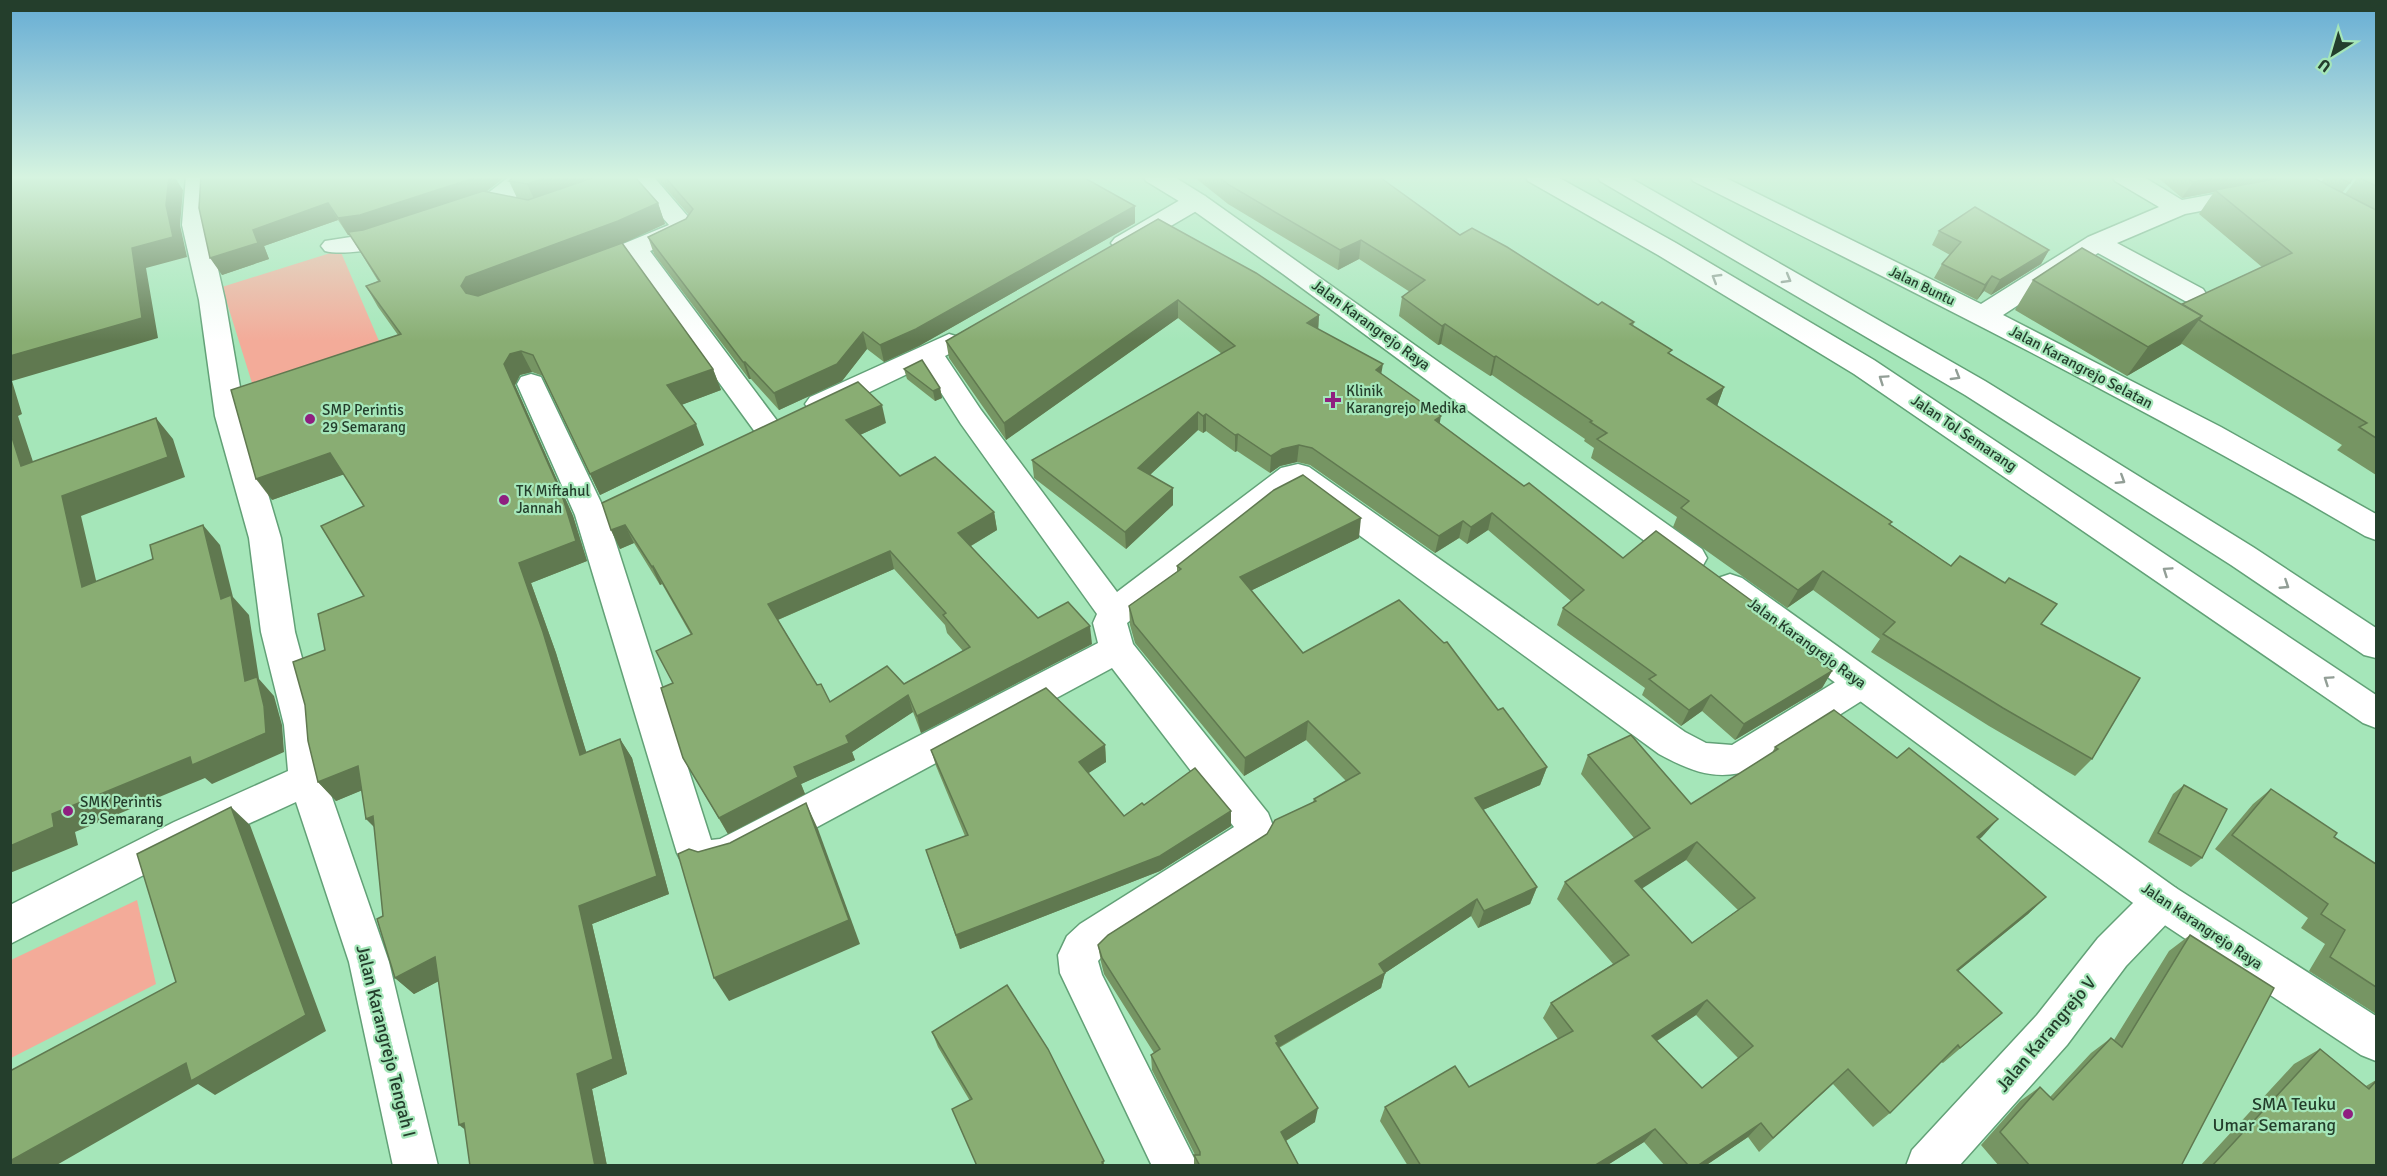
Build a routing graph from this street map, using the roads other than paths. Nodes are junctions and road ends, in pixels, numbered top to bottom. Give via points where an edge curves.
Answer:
1 (196, 231) edge
2 (404, 231) edge
3 (679, 231) edge
4 (1144, 231) edge
5 (1239, 231) edge
6 (1635, 231) edge
7 (1704, 231) edge
8 (1812, 231) edge
9 (2123, 231) edge
10 (2097, 242) junction
11 (334, 246) dead end
12 (636, 250) junction
13 (1102, 255) edge
14 (562, 278) edge
15 (2194, 295) dead end
16 (1982, 316) junction
17 (971, 330) edge
18 (930, 354) junction
19 (531, 384) dead end
20 (787, 420) junction
21 (741, 442) edge
22 (2376, 528) edge
23 (1114, 613) junction
24 (2376, 645) edge
25 (1117, 648) junction
26 (1862, 683) junction
27 (2376, 713) edge
28 (307, 780) junction
29 (2162, 901) junction
30 (10, 926) edge
31 (2376, 1040) edge
32 (416, 1166) edge
33 (1176, 1166) edge
34 (1928, 1166) edge

1 - 28 main road, Jalan Karangrejo Tengah I via 212,300 230,416 265,538 278,632 302,725
2 - 11 main road via 374,241
3 - 12 main road
4 - 13 main road
5 - 26 main road, Jalan Karangrejo Raya
27 -> 6 main road, Jalan Tol Semarang via 1864,367
7 -> 24 main road via 1955,376
8 - 16 main road, Jalan Buntu
9 - 10 main road
10 - 15 main road
10 - 16 main road
12 - 14 main road
12 - 20 main road
16 - 22 main road, Jalan Karangrejo Selatan via 2294,479
17 - 18 main road
18 - 20 main road
18 - 23 main road via 971,417
19 - 25 main road via 602,510 696,853 702,856 729,855
20 - 21 main road
23 - 25 main road via 1110,623
23 - 26 main road via 1292,476 1298,476 1672,743 1698,756 1730,761 1741,758
25 - 33 main road via 1256,831 1094,937 1076,962
26 - 29 main road, Jalan Karangrejo Raya
28 - 30 main road via 187,834
28 - 32 main road, Jalan Karangrejo Tengah I via 369,962
29 - 31 main road, Jalan Karangrejo Raya
29 - 34 main road, Jalan Karangrejo V via 2112,952 2045,1039

